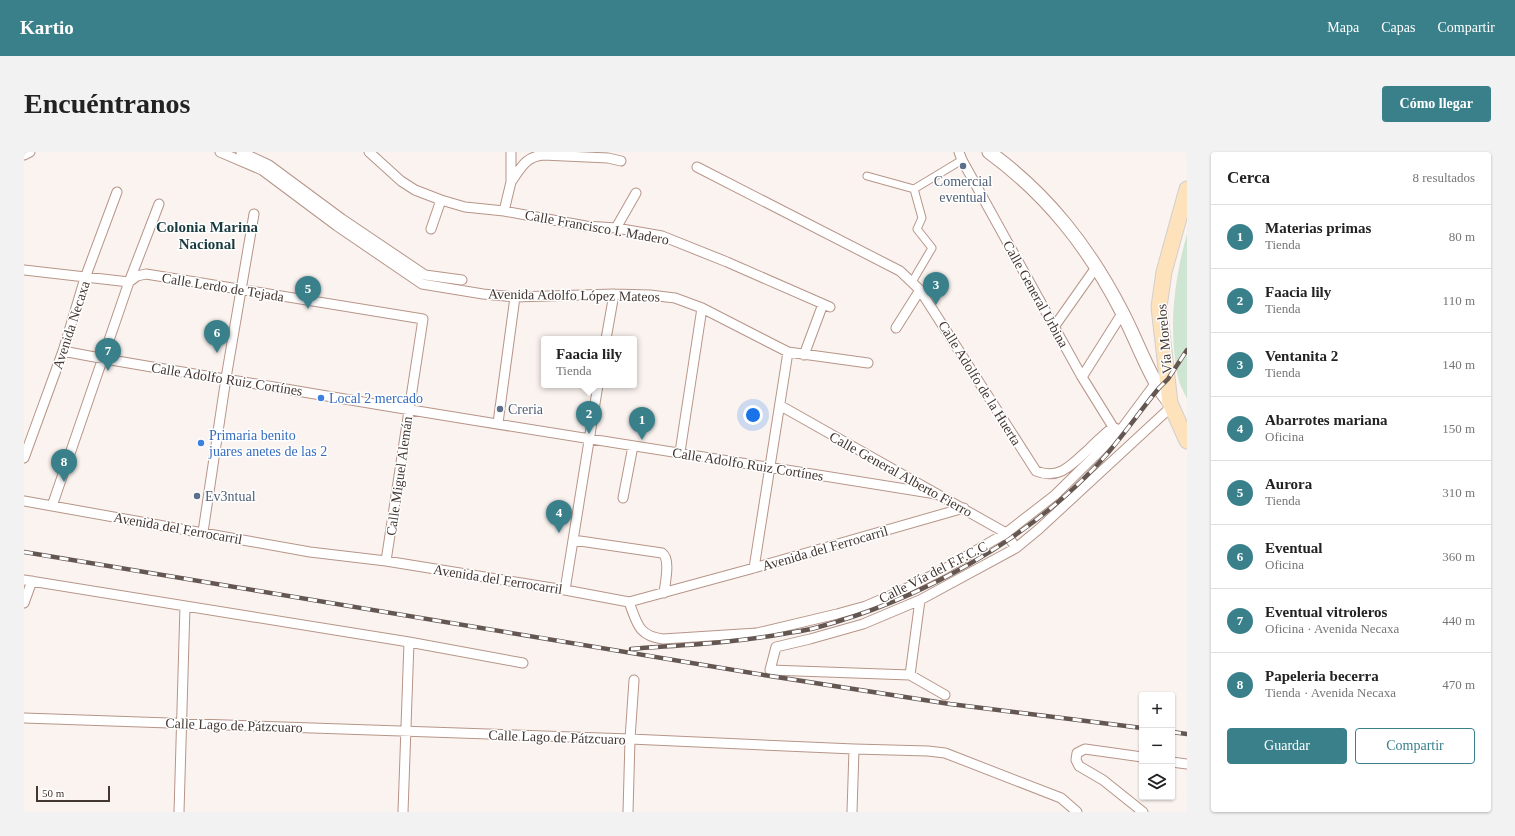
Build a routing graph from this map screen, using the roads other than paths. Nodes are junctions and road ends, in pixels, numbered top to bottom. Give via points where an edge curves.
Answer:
1 (30, 152) edge
2 (220, 152) edge
3 (241, 152) edge
4 (369, 152) edge
5 (512, 152) edge
6 (990, 152) edge
7 (24, 155) edge
8 (961, 156) edge
9 (263, 157) edge
10 (621, 161) dead end
11 (697, 167) dead end
12 (867, 176) dead end
13 (511, 182) junction
14 (914, 189) junction
15 (1187, 189) edge
16 (117, 192) dead end
17 (636, 193) dead end
18 (441, 200) junction
19 (159, 204) dead end
20 (504, 211) junction
21 (254, 214) dead end
22 (616, 228) junction
23 (431, 229) dead end
24 (1097, 266) junction
25 (24, 270) edge
26 (85, 278) junction
27 (462, 280) dead end
28 (129, 282) junction
29 (912, 282) junction
30 (241, 290) junction
31 (920, 290) junction
32 (614, 294) junction
33 (515, 297) junction
34 (702, 308) junction
35 (1123, 312) junction
36 (423, 319) joint
37 (1054, 327) junction
38 (896, 328) dead end
39 (607, 336) edge
40 (63, 351) junction
41 (788, 352) junction
42 (804, 354) junction
43 (103, 359) junction
44 (868, 363) dead end
45 (1166, 369) junction
46 (1082, 377) junction
47 (226, 378) junction
48 (1156, 384) junction
49 (598, 388) edge
50 (1171, 405) junction
51 (781, 406) junction
52 (409, 410) junction
53 (498, 424) junction
54 (1116, 429) junction
55 (589, 439) junction
56 (1187, 441) edge
57 (633, 446) junction
58 (680, 452) junction
59 (24, 458) edge
60 (769, 467) junction
61 (936, 494) junction
62 (623, 498) dead end
63 (24, 501) edge
64 (52, 506) junction
65 (964, 508) junction
66 (203, 532) junction
67 (1006, 533) junction
68 (573, 540) junction
69 (1016, 548) junction
70 (386, 561) junction
71 (754, 568) junction
72 (28, 580) edge
73 (565, 590) junction
74 (664, 593) junction
75 (920, 600) junction
76 (629, 602) junction
77 (24, 603) edge
78 (185, 606) junction
79 (409, 642) junction
80 (524, 663) dead end
81 (910, 675) junction
82 (634, 680) dead end
83 (945, 695) dead end
84 (24, 718) edge
85 (183, 723) junction
86 (406, 732) junction
87 (630, 739) junction
88 (854, 749) junction
89 (1139, 757) edge
90 (1175, 762) edge
91 (1187, 764) edge
92 (179, 812) edge
93 (403, 812) edge
94 (628, 812) edge
95 (852, 812) edge
96 (1077, 812) edge
97 (1143, 812) edge

1 - 7 street
2 - 33 street, Avenida Adolfo López Mateos via 262,170 337,226 422,284
3 - 9 street
4 - 18 street, Calle Francisco I. Madero via 401,182
5 - 13 street
6 - 24 main road via 1037,191 1072,230
8 - 14 street
8 - 37 street, Calle General Urbina
9 - 27 street via 342,219 425,275
10 - 13 street via 608,158 536,156 529,158
11 - 29 street, Calle Adolfo de la Huerta via 900,271
12 - 14 street
13 - 20 street
14 - 29 street via 922,218 917,229 932,248
15 - 45 main road, Vía Morelos via 1164,272 1160,307
16 - 26 street, Avenida Necaxa
17 - 22 street
18 - 20 street, Calle Francisco I. Madero via 465,207
18 - 23 street
19 - 28 street
20 - 22 street, Calle Francisco I. Madero via 586,226
21 - 30 street
22 - 42 street, Calle Francisco I. Madero via 662,236 827,306
24 - 35 main road
24 - 37 street
25 - 26 street, Calle Lerdo de Tejada
26 - 28 street, Calle Lerdo de Tejada
26 - 40 street, Avenida Necaxa
28 - 30 street, Calle Lerdo de Tejada via 146,274
28 - 43 street
29 - 31 street, Calle Adolfo de la Huerta
30 - 36 street, Calle Lerdo de Tejada
30 - 47 street
31 - 38 street
31 - 54 street, Calle Adolfo de la Huerta via 1036,471 1052,474 1067,469
32 - 33 street, Avenida Adolfo López Mateos
32 - 34 street, Avenida Adolfo López Mateos via 675,298
32 - 39 street
33 - 53 street
34 - 41 street, Avenida Adolfo López Mateos
34 - 58 street
35 - 46 street
35 - 48 main road
36 - 52 street, Calle Miguel Alemán
37 - 46 street, Calle General Urbina
40 - 43 street, Calle Adolfo Ruiz Cortínes
40 - 59 street, Avenida Necaxa
41 - 42 street, Avenida Adolfo López Mateos
41 - 51 street
42 - 44 street, Avenida Adolfo López Mateos
43 - 47 street, Calle Adolfo Ruiz Cortínes
43 - 64 street
45 - 48 street, Calle Vía del F.F.C.C
45 - 50 main road, Vía Morelos
46 - 54 street, Calle General Urbina
47 - 52 street, Calle Adolfo Ruiz Cortínes
47 - 66 street
48 - 50 main road
48 - 54 street, Calle Vía del F.F.C.C
49 - 55 street
50 - 56 main road, Vía Morelos
50 - 69 street, Calle Vía del F.F.C.C
51 - 60 street
51 - 61 street, Calle General Alberto Fierro
52 - 53 street, Calle Adolfo Ruiz Cortínes
52 - 70 street, Calle Miguel Alemán
53 - 55 street, Calle Adolfo Ruiz Cortínes
54 - 67 street, Calle Vía del F.F.C.C via 1055,495
55 - 57 street, Calle Adolfo Ruiz Cortínes
55 - 68 street
57 - 58 street, Calle Adolfo Ruiz Cortínes
57 - 62 street
58 - 60 street, Calle Adolfo Ruiz Cortínes
60 - 61 street, Calle Adolfo Ruiz Cortínes
60 - 71 street
61 - 65 street, Calle General Alberto Fierro
63 - 64 street, Avenida del Ferrocarril
64 - 66 street, Avenida del Ferrocarril
65 - 67 street, Calle General Alberto Fierro
65 - 71 street, Avenida del Ferrocarril
66 - 70 street, Avenida del Ferrocarril via 310,552
67 - 69 street, Calle General Alberto Fierro
67 - 76 street, Calle Vía del F.F.C.C via 928,578 866,606 757,633 654,638 641,630
68 - 73 street
68 - 74 street via 662,552 667,560
69 - 75 street, Calle Vía del F.F.C.C
70 - 73 street, Avenida del Ferrocarril
71 - 74 street, Avenida del Ferrocarril
72 - 77 street
72 - 78 street
73 - 76 street, Avenida del Ferrocarril
74 - 76 street, Avenida del Ferrocarril
75 - 81 street
75 - 81 street, Calle Vía del F.F.C.C via 863,624 776,647 770,670
78 - 79 street
78 - 85 street
79 - 80 street
79 - 86 street
81 - 83 street
82 - 87 street
84 - 85 street, Calle Lago de Pátzcuaro
85 - 86 street, Calle Lago de Pátzcuaro
85 - 92 street
86 - 87 street, Calle Lago de Pátzcuaro
86 - 93 street
87 - 88 street, Calle Lago de Pátzcuaro
87 - 94 street
88 - 95 street
88 - 96 street, Calle Lago de Pátzcuaro via 945,753 1061,798
89 - 97 street via 1085,749 1077,753 1076,760 1079,766 1103,780
90 - 91 street

